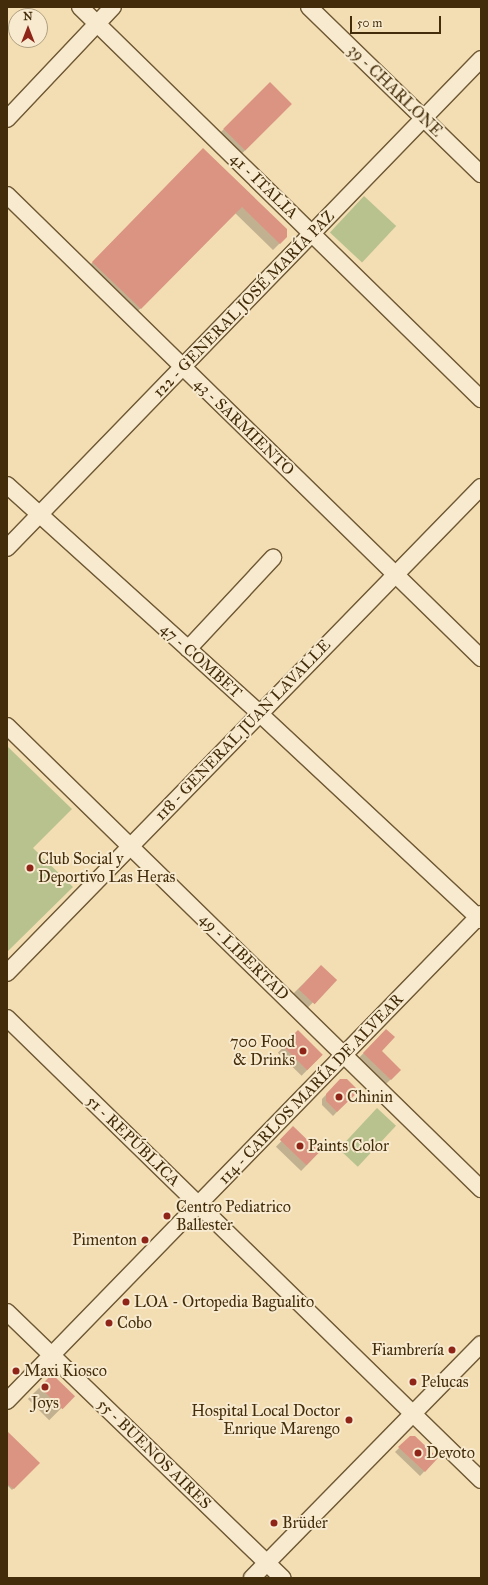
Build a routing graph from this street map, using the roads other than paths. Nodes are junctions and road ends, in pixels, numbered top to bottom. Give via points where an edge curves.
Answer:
1 (80, 7) edge
2 (113, 7) edge
3 (309, 7) edge
4 (98, 24) junction
5 (481, 59) edge
6 (7, 119) edge
7 (424, 119) junction
8 (481, 174) edge
9 (7, 195) edge
10 (312, 233) junction
11 (183, 367) junction
12 (481, 399) edge
13 (7, 485) edge
14 (481, 487) edge
15 (40, 514) junction
16 (7, 548) edge
17 (273, 558) dead end
18 (395, 575) junction
19 (188, 649) junction
20 (481, 658) edge
21 (259, 713) junction
22 (7, 726) edge
23 (130, 846) junction
24 (480, 917) edge
25 (7, 973) edge
26 (7, 1018) edge
27 (344, 1055) junction
28 (481, 1189) edge
29 (198, 1205) junction
30 (7, 1312) edge
31 (481, 1344) edge
32 (52, 1355) junction
33 (7, 1401) edge
34 (413, 1414) junction
35 (481, 1480) edge
36 (266, 1563) junction
37 (252, 1578) edge
38 (282, 1578) edge

1 - 4 street, 41 - ITALIA
2 - 4 street
3 - 7 street, 39 - CHARLONE
4 - 6 street
4 - 10 street, 41 - ITALIA
5 - 7 street, 122 - GENERAL JOSÉ MARÍA PAZ
7 - 8 street, 39 - CHARLONE
7 - 10 street, 122 - GENERAL JOSÉ MARÍA PAZ
9 - 11 street, 43 - SARMIENTO
10 - 11 street, 122 - GENERAL JOSÉ MARÍA PAZ
10 - 12 street, 41 - ITALIA
11 - 15 street, 122 - GENERAL JOSÉ MARÍA PAZ
11 - 18 street, 43 - SARMIENTO
13 - 15 street, 47 - COMBET
14 - 18 street, 118 - GENERAL JUAN LAVALLE
15 - 16 street, 122 - GENERAL JOSÉ MARÍA PAZ
15 - 19 street, 47 - COMBET
17 - 19 street
18 - 20 street, 43 - SARMIENTO
18 - 21 street, 118 - GENERAL JUAN LAVALLE
19 - 21 street, 47 - COMBET
21 - 23 street, 118 - GENERAL JUAN LAVALLE
21 - 24 street, 47 - COMBET
22 - 23 street, 49 - LIBERTAD
23 - 25 street, 118 - GENERAL JUAN LAVALLE
23 - 27 street, 49 - LIBERTAD
24 - 27 street, 114 - CARLOS MARÍA DE ALVEAR
26 - 29 street, 51 - REPÚBLICA
27 - 28 street, 49 - LIBERTAD
27 - 29 street, 114 - CARLOS MARÍA DE ALVEAR
29 - 32 street, 114 - CARLOS MARÍA DE ALVEAR
29 - 34 street, 51 - REPÚBLICA
30 - 32 street, 55 - BUENOS AIRES
31 - 34 street
32 - 33 street, 114 - CARLOS MARÍA DE ALVEAR
32 - 36 street, 55 - BUENOS AIRES
34 - 35 street, 51 - REPÚBLICA
34 - 36 street
36 - 37 street
36 - 38 street, 55 - BUENOS AIRES

